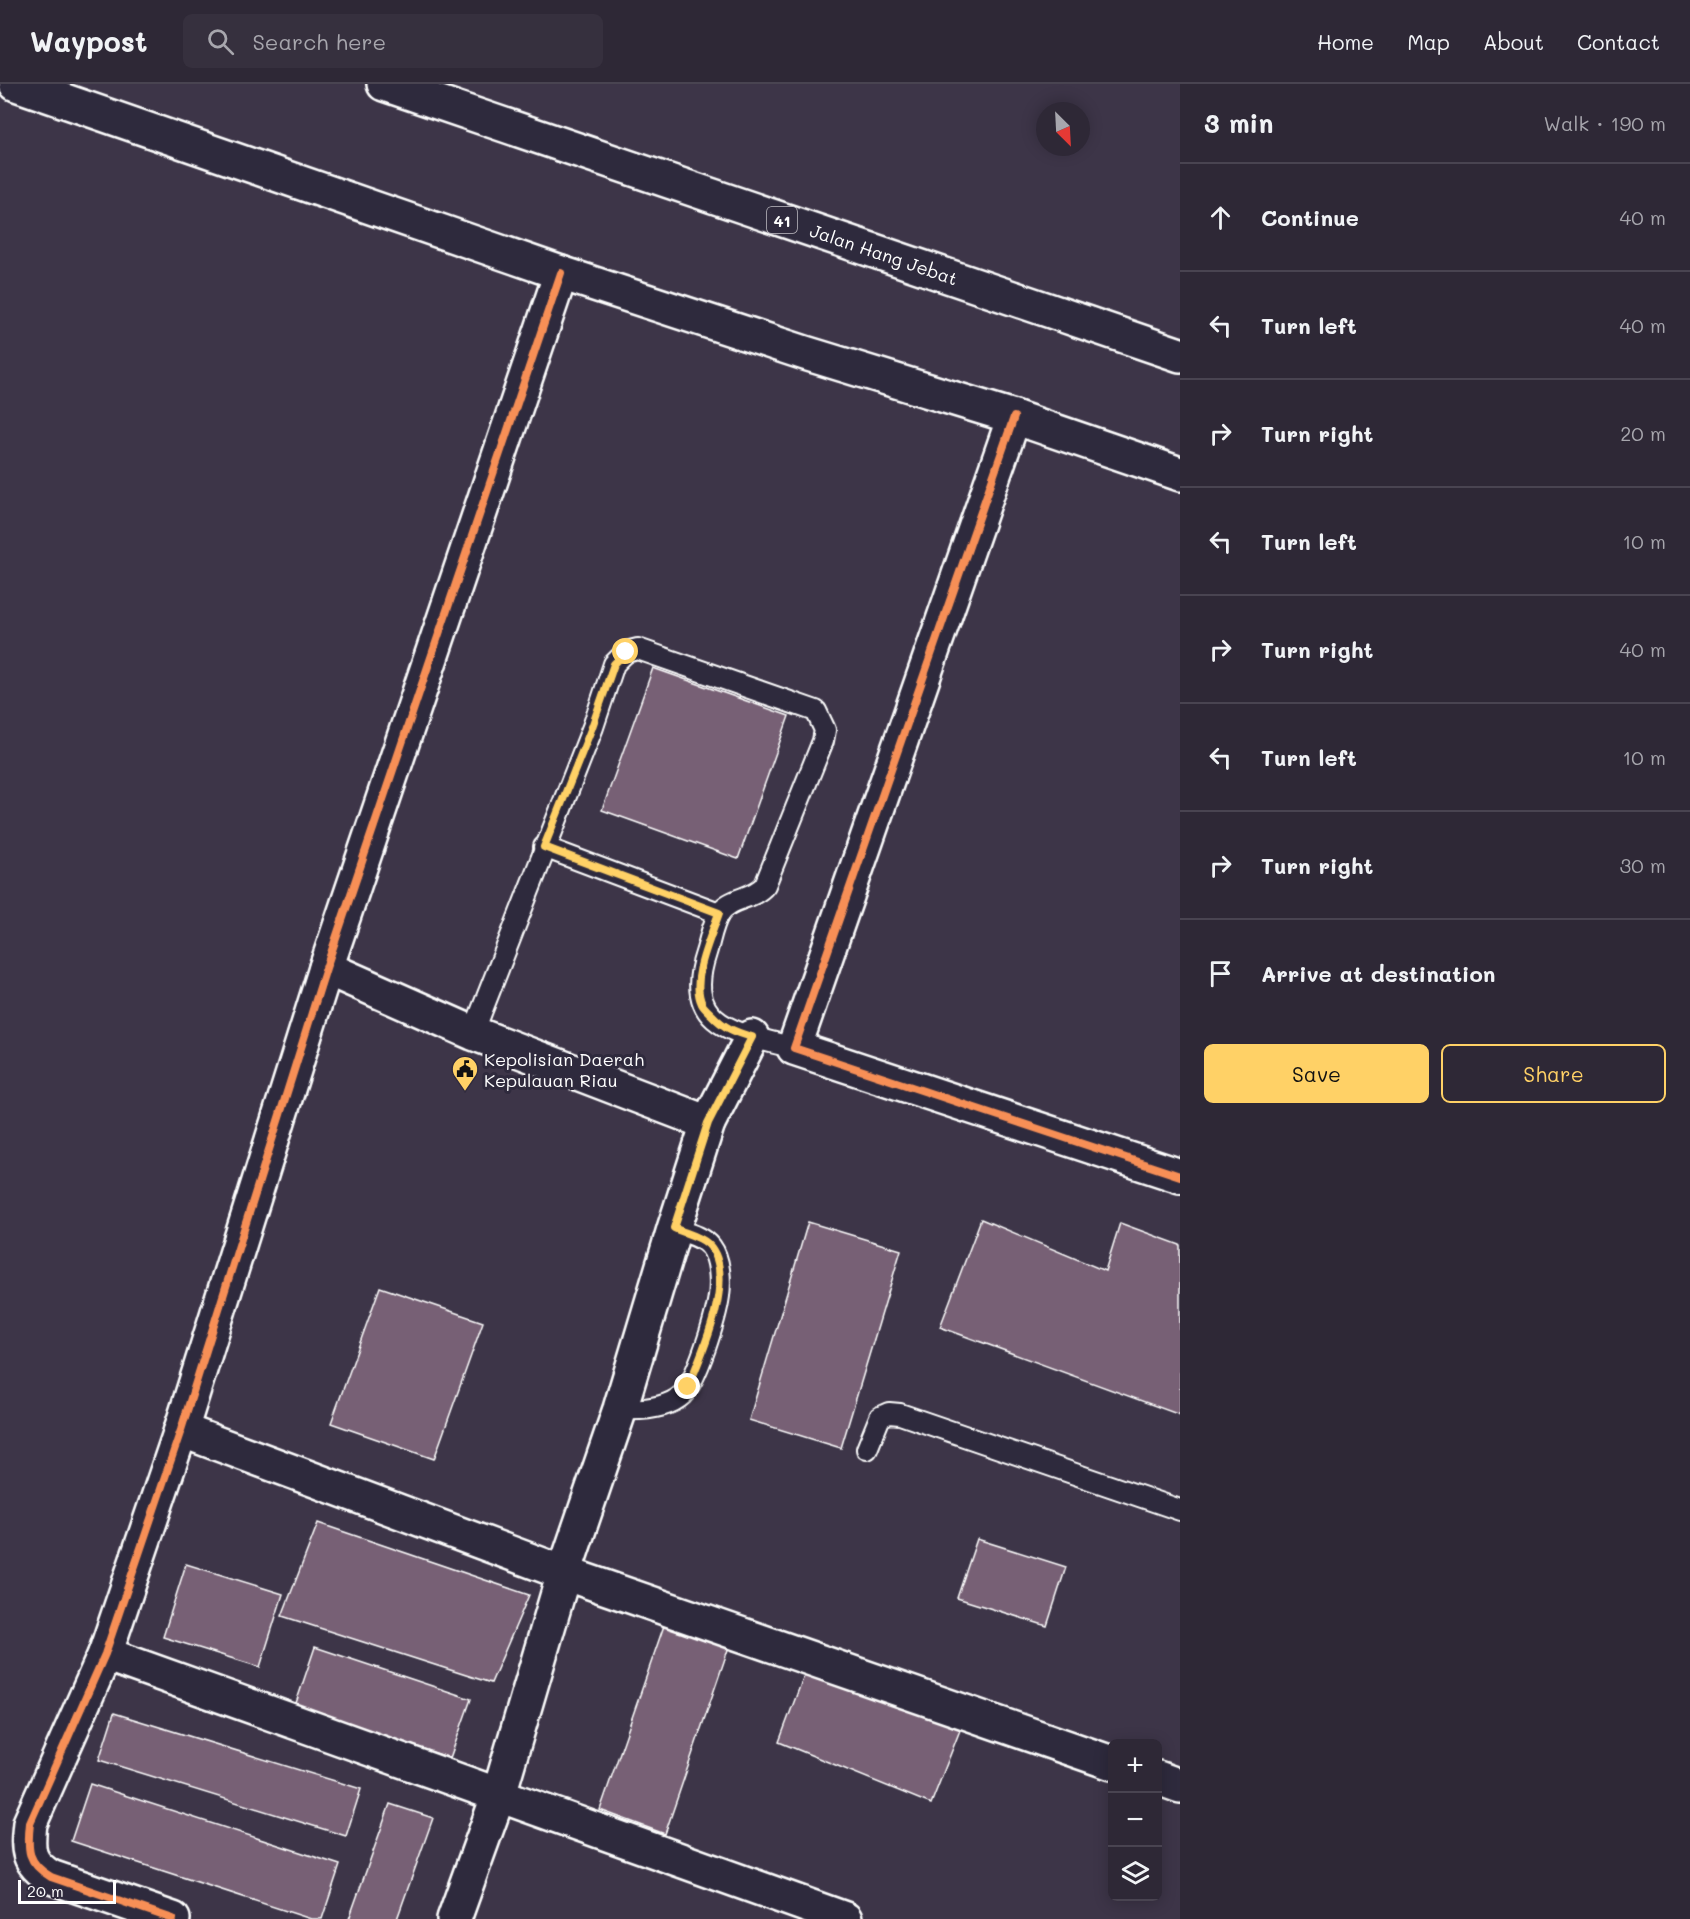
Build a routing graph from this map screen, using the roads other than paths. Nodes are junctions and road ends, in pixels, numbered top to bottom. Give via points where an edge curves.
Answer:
1 (16, 84) edge
2 (384, 84) edge
3 (561, 273) junction
4 (1180, 355) edge
5 (1014, 417) junction
6 (1180, 474) edge
7 (544, 847) junction
8 (719, 913) junction
9 (326, 968) junction
10 (473, 1032) junction
11 (752, 1037) junction
12 (794, 1048) junction
13 (708, 1123) junction
14 (1180, 1176) edge
15 (674, 1228) junction
16 (620, 1409) junction
17 (181, 1430) junction
18 (867, 1449) dead end
19 (1180, 1510) edge
20 (564, 1573) junction
21 (105, 1654) junction
22 (1108, 1761) edge
23 (1162, 1779) edge
24 (1180, 1786) edge
25 (499, 1794) junction
26 (173, 1919) edge
27 (454, 1919) edge
28 (845, 1919) edge

1 - 3 main road
2 - 4 main road, Jalan Hang Jebat / 41
3 - 5 main road
3 - 9 main road
5 - 6 main road
5 - 12 main road
7 - 8 lane
7 - 8 lane via 614,664 626,652 638,649 816,711 825,730 823,741 765,885
7 - 10 lane
8 - 11 lane via 700,972 702,1004 733,1032
9 - 10 main road
9 - 17 main road
10 - 13 main road
11 - 12 lane
11 - 13 main road
12 - 14 main road
13 - 15 main road
15 - 16 main road
15 - 16 lane via 704,1240 718,1263 719,1295 711,1330 681,1396 667,1404
16 - 20 main road
17 - 20 main road
17 - 21 main road
18 - 19 lane via 880,1416 900,1414
20 - 22 main road
20 - 25 main road
21 - 25 main road
21 - 26 main road via 30,1823 29,1855 36,1869 51,1877
23 - 24 main road
25 - 27 main road
25 - 28 main road

